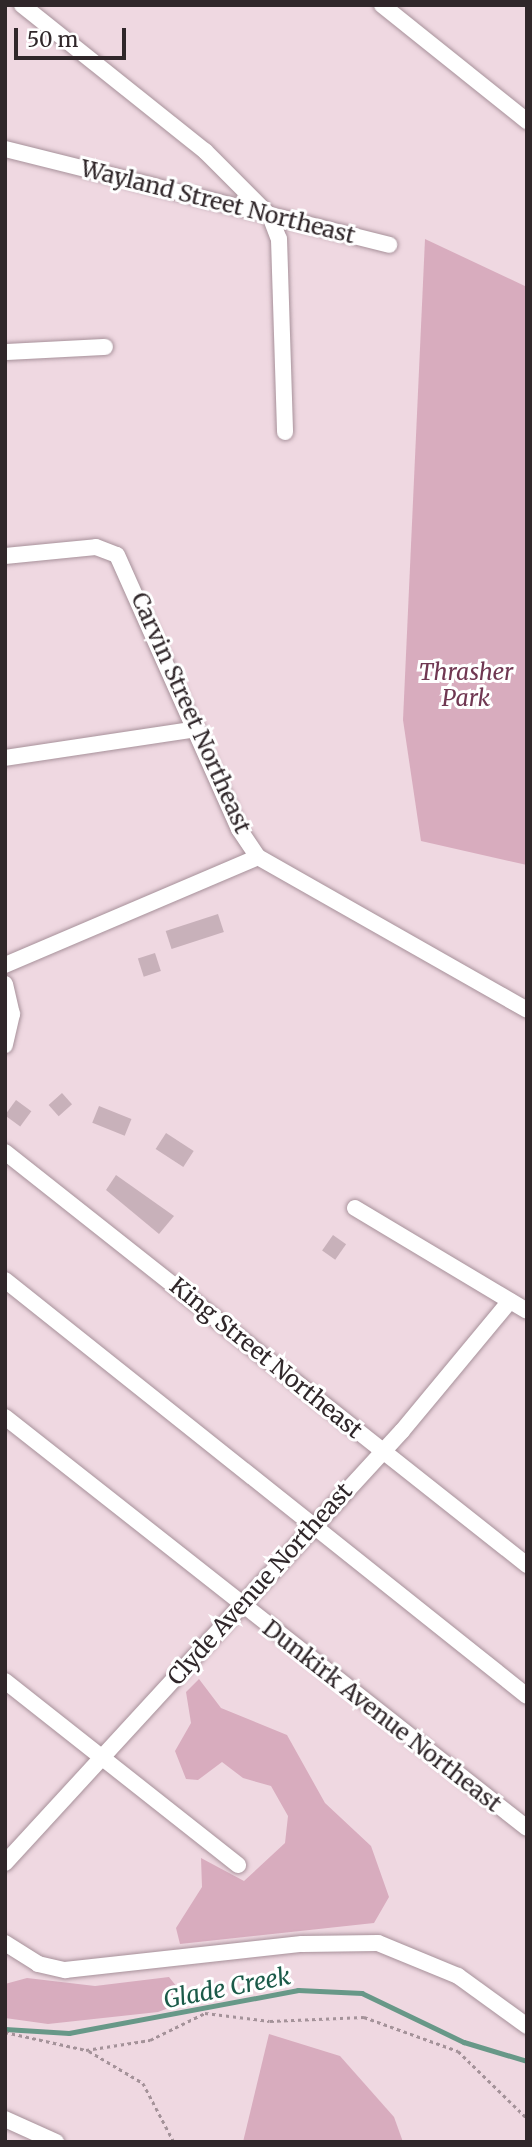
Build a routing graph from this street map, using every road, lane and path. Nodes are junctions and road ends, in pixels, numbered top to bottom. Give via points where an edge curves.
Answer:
1 (22, 5) edge
2 (382, 5) edge
3 (527, 121) edge
4 (5, 149) edge
5 (270, 216) junction
6 (390, 245) dead end
7 (105, 347) dead end
8 (5, 352) edge
9 (285, 432) dead end
10 (5, 556) edge
11 (197, 729) junction
12 (5, 758) edge
13 (258, 857) junction
14 (5, 965) edge
15 (5, 984) edge
16 (527, 1010) edge
17 (5, 1045) edge
18 (5, 1152) edge
19 (355, 1208) dead end
20 (5, 1280) edge
21 (510, 1301) junction
22 (527, 1311) edge
23 (5, 1417) edge
24 (382, 1451) junction
25 (312, 1526) junction
26 (527, 1565) edge
27 (242, 1605) junction
28 (5, 1681) edge
29 (527, 1696) edge
30 (102, 1757) junction
31 (527, 1828) edge
32 (5, 1863) edge
33 (238, 1865) dead end
34 (5, 1943) edge
35 (527, 2026) edge
36 (5, 2032) edge
37 (86, 2050) junction
38 (527, 2118) edge
39 (5, 2119) edge
40 (56, 2142) edge
41 (174, 2142) edge

1 - 5 street via 205,151
2 - 3 street
4 - 5 street, Wayland Street Northeast via 221,198
5 - 6 street, Wayland Street Northeast
5 - 9 street via 279,239
7 - 8 street
10 - 11 street, Carvin Street Northeast via 96,547 117,555
11 - 12 street
11 - 13 street, Carvin Street Northeast
13 - 14 street
13 - 16 street, Carvin Street Northeast
15 - 17 street via 12,1014
18 - 24 street, King Street Northeast
19 - 21 street
20 - 25 street
21 - 22 street
21 - 24 street, Clyde Avenue Northeast
23 - 27 street, Dunkirk Avenue Northeast
24 - 25 street, Clyde Avenue Northeast
24 - 26 street, King Street Northeast
25 - 27 street, Clyde Avenue Northeast
25 - 29 street
27 - 30 street, Clyde Avenue Northeast
27 - 31 street, Dunkirk Avenue Northeast
28 - 30 street
30 - 32 street, Clyde Avenue Northeast
30 - 33 street
34 - 35 street via 38,1964 65,1970 333,1942 378,1943 428,1960
36 - 37 path
37 - 38 path via 150,2040 205,2013 270,2021 364,2017 458,2051
37 - 41 path via 143,2083
39 - 40 street

